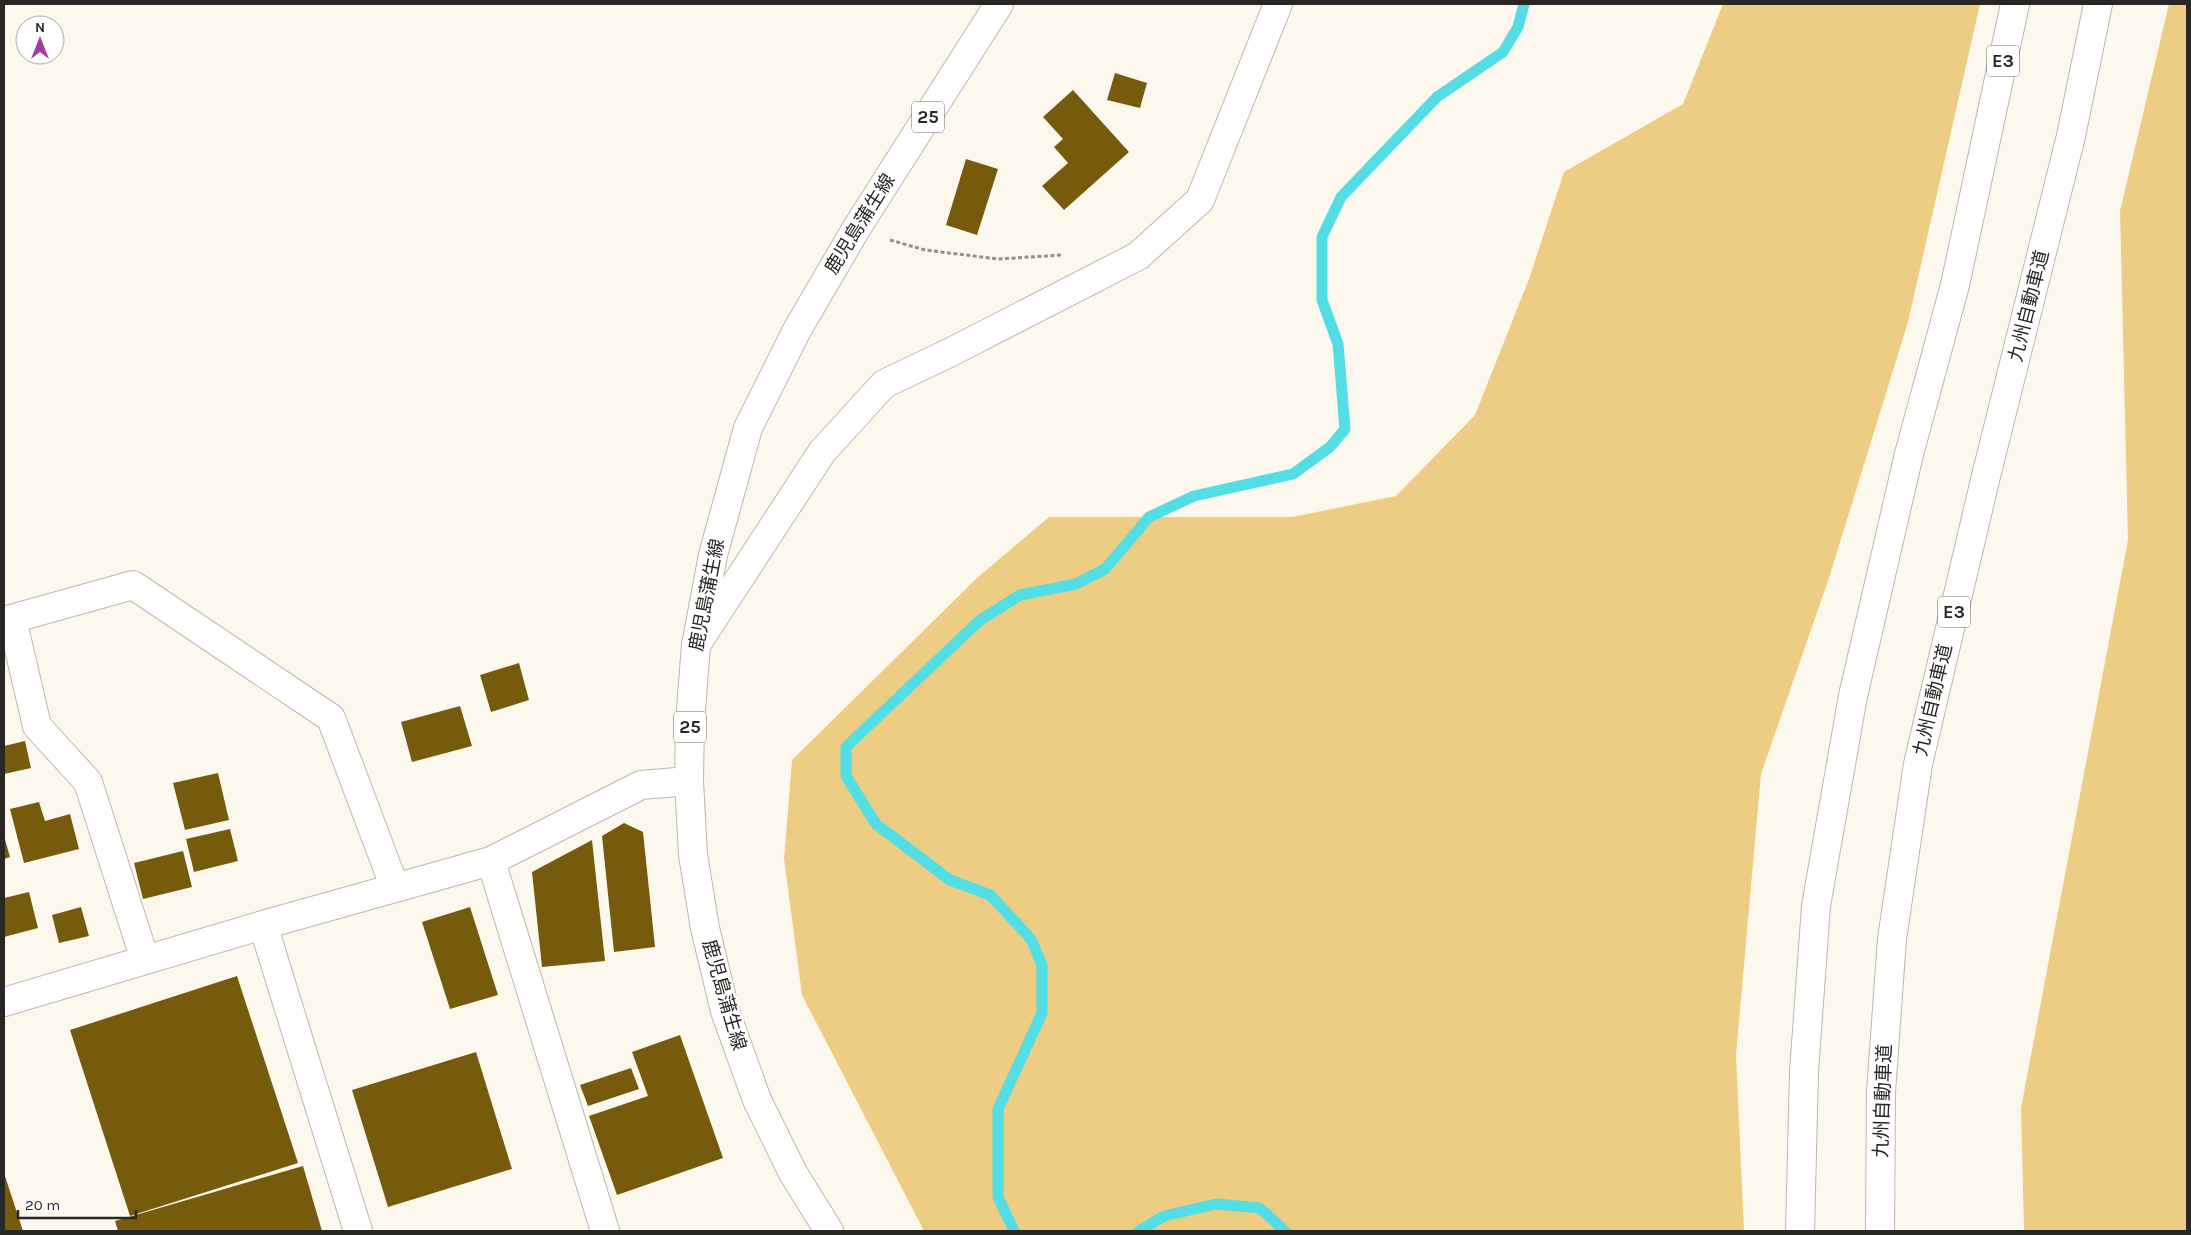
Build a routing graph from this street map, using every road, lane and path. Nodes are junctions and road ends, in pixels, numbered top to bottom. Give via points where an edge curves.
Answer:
1 (999, 4) edge
2 (1278, 4) edge
3 (2015, 4) edge
4 (2098, 4) edge
5 (856, 229) junction
6 (1072, 255) dead end
7 (8, 620) edge
8 (696, 645) junction
9 (689, 781) junction
10 (491, 861) junction
11 (395, 888) junction
12 (263, 925) junction
13 (145, 960) junction
14 (4, 1002) edge
15 (358, 1231) edge
16 (605, 1231) edge
17 (829, 1231) edge
18 (1800, 1231) edge
19 (1880, 1231) edge

1 - 5 main road, 鹿児島蒲生線 / 25
2 - 8 main road via 1200,200 1138,256 884,384 822,452
3 - 18 main road, E3 via 1955,285 1909,454 1853,696 1822,868 1816,906 1804,1072
4 - 19 main road, 九州自動車道 / E3 via 2071,136 1918,764 1892,938 1881,1092
5 - 6 path via 934,251 998,259
5 - 8 main road, 鹿児島蒲生線 / 25 via 797,330 748,428 713,556
7 - 11 main road via 133,585 331,718
7 - 13 main road via 37,726 88,782
8 - 9 main road, 鹿児島蒲生線 / 25
9 - 10 main road via 641,785
9 - 17 main road, 鹿児島蒲生線 / 25 via 693,855 705,928 725,1011 757,1100 793,1173
10 - 11 main road
10 - 16 main road
11 - 12 main road
12 - 13 main road
12 - 15 main road
13 - 14 main road

